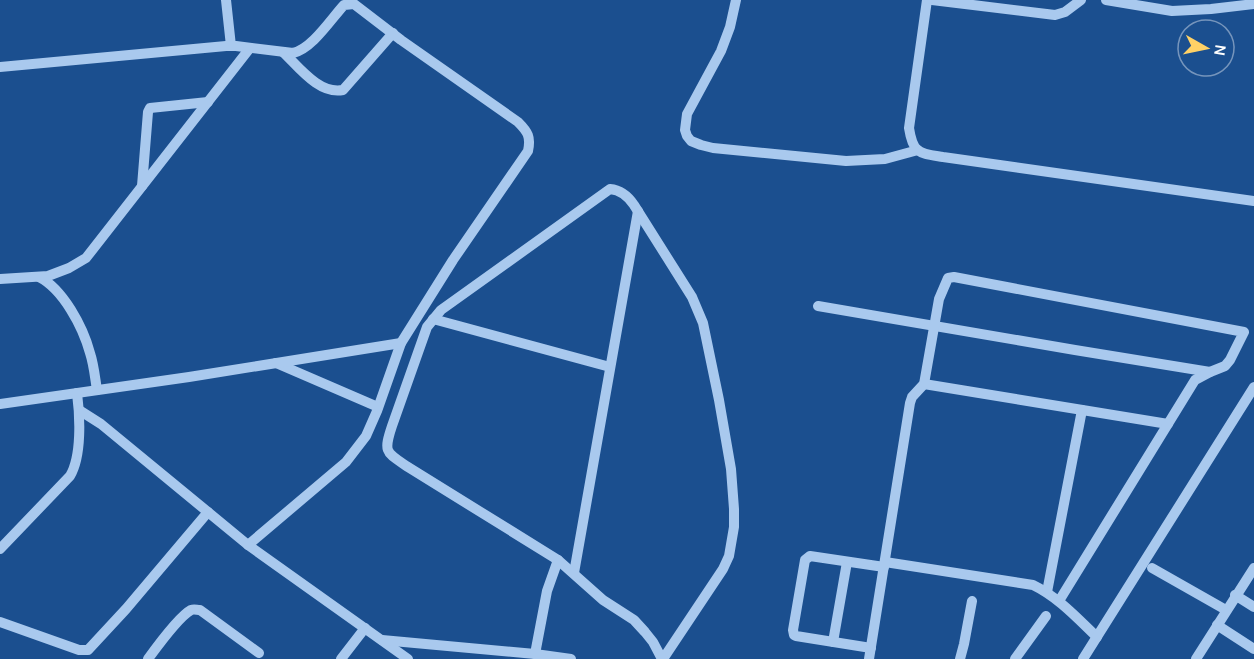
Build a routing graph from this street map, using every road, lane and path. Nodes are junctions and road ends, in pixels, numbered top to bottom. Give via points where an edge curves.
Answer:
1 (226, 0) edge
2 (736, 0) edge
3 (927, 0) edge
4 (932, 0) edge
5 (1081, 0) edge
6 (1106, 0) edge
7 (1254, 4) edge
8 (1168, 5) edge
9 (393, 33) junction
10 (231, 46) junction
11 (250, 48) junction
12 (282, 51) junction
13 (0, 67) edge
14 (208, 102) junction
15 (918, 150) junction
16 (142, 187) junction
17 (1254, 201) edge
18 (638, 211) junction
19 (38, 276) junction
20 (0, 279) edge
21 (818, 306) dead end
22 (433, 319) junction
23 (934, 326) junction
24 (401, 344) junction
25 (276, 363) junction
26 (610, 367) junction
27 (1210, 372) junction
28 (924, 384) junction
29 (1254, 387) edge
30 (97, 390) junction
31 (77, 393) junction
32 (0, 404) edge
33 (378, 407) junction
34 (79, 410) junction
35 (1082, 410) junction
36 (1168, 424) junction
37 (208, 512) junction
38 (248, 544) junction
39 (0, 549) edge
40 (558, 560) junction
41 (847, 562) junction
42 (885, 564) junction
43 (1254, 567) edge
44 (1152, 568) dead end
45 (574, 573) junction
46 (1047, 592) junction
47 (1235, 595) junction
48 (1059, 601) junction
49 (972, 602) dead end
50 (1254, 607) edge
51 (1226, 610) junction
52 (1046, 616) dead end
53 (0, 622) edge
54 (1216, 625) junction
55 (365, 628) junction
56 (1097, 637) junction
57 (382, 640) junction
58 (833, 642) junction
59 (1254, 649) edge
60 (83, 651) junction
61 (259, 653) dead end
62 (535, 654) junction
63 (870, 654) edge
64 (93, 659) edge
65 (148, 659) edge
66 (341, 659) edge
67 (408, 659) edge
68 (571, 659) edge
69 (662, 659) edge
70 (960, 659) edge
71 (1016, 659) edge
72 (1083, 659) edge
73 (1196, 659) edge

1 - 10 street
2 - 15 street via 721,51 687,114 685,130 691,141 713,148 846,160 885,159
3 - 15 street via 909,128 912,144
4 - 5 street via 1055,15
6 - 8 street
7 - 8 street via 1204,10
9 - 12 street via 354,4 344,5 300,52
9 - 12 street via 343,90 336,91 314,81
9 - 24 street via 518,123 530,139 528,151
10 - 11 street
10 - 13 street
11 - 12 street
11 - 14 street
14 - 16 street
14 - 16 street via 150,108
15 - 17 street via 943,157
16 - 19 street via 86,258 57,273
18 - 22 street via 628,196 610,189
18 - 26 street
18 - 69 street via 692,297 703,323 719,400 734,509 732,542 723,569
19 - 20 street
19 - 30 street via 57,291 70,310 90,352
21 - 23 street
22 - 26 street
22 - 40 street via 392,426 388,454
23 - 27 street
23 - 27 street via 945,284 954,277 1244,332 1225,366
23 - 28 street
24 - 25 street
24 - 33 street
25 - 30 street
25 - 33 street
26 - 45 street
27 - 36 street via 1195,380
28 - 35 street
28 - 42 street via 910,403
29 - 56 street
30 - 31 street
31 - 32 street
31 - 34 street
33 - 38 street via 366,436 346,462
34 - 37 street
34 - 39 street via 75,469
35 - 36 street
35 - 46 street
36 - 48 street
37 - 38 street
37 - 60 street via 126,609
38 - 55 street
40 - 45 street
40 - 62 street via 547,591
41 - 42 street
41 - 58 street
41 - 58 street via 810,556 805,560 794,635
42 - 46 street via 1033,585
42 - 63 street
43 - 47 street
44 - 51 street
45 - 69 street via 603,600 634,620
46 - 48 street
47 - 50 street
47 - 51 street
48 - 56 street
49 - 70 street
51 - 54 street
52 - 71 street
53 - 60 street
54 - 59 street
54 - 73 street
55 - 57 street
55 - 66 street
56 - 72 street
57 - 62 street
57 - 67 street
58 - 63 street
60 - 64 street
61 - 65 street via 195,609 185,615
62 - 68 street

